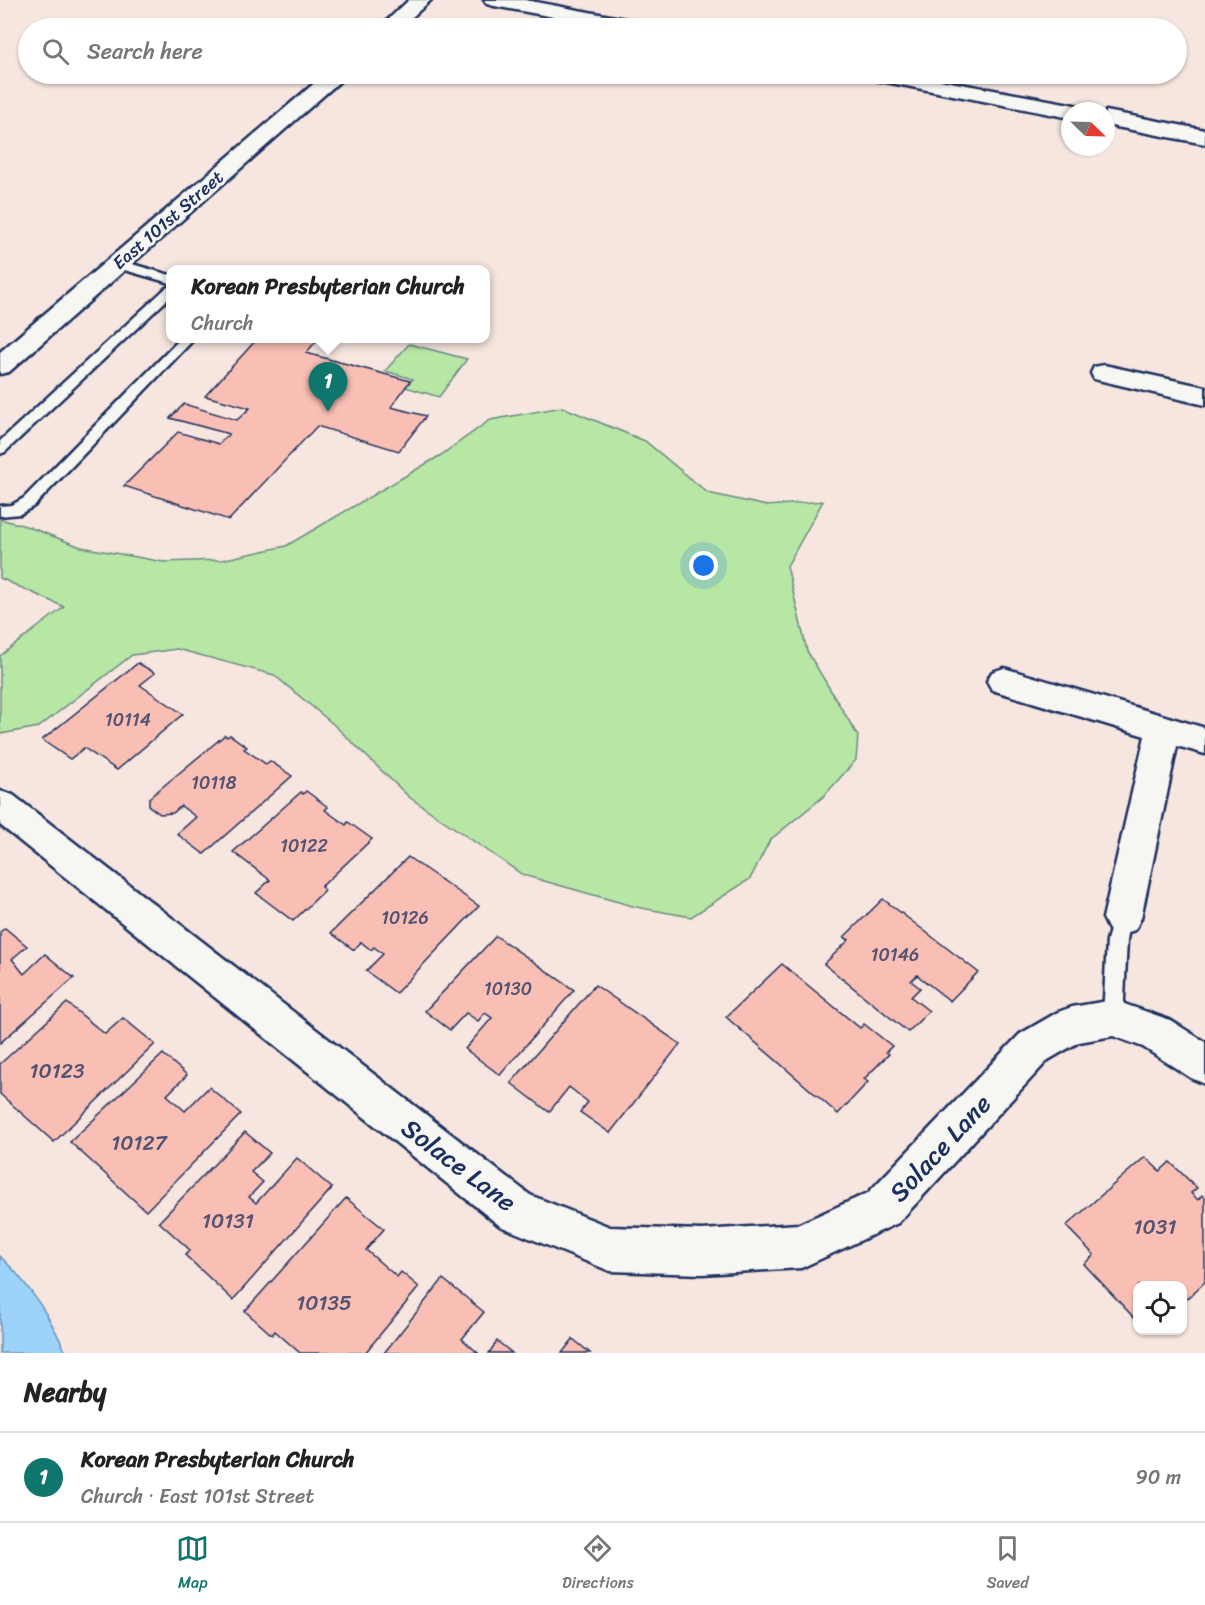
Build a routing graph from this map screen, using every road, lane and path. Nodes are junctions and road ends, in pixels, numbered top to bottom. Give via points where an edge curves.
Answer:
1 (421, 0) edge
2 (494, 0) edge
3 (400, 18) edge
4 (589, 18) edge
5 (325, 84) edge
6 (928, 84) edge
7 (1061, 109) edge
8 (1115, 120) edge
9 (1205, 137) edge
10 (118, 264) junction
11 (166, 278) edge
12 (166, 296) edge
13 (185, 343) edge
14 (0, 366) edge
15 (1104, 373) dead end
16 (1205, 396) edge
17 (0, 449) edge
18 (0, 511) edge
19 (1004, 681) dead end
20 (1164, 729) junction
21 (1205, 741) edge
22 (0, 805) edge
23 (1122, 918) joint
24 (1113, 1018) junction
25 (1205, 1065) edge

1 - 3 street
2 - 4 street
5 - 10 street, East 101st Street
6 - 7 street
8 - 9 street
10 - 11 lane
10 - 14 street, East 101st Street
12 - 17 lane
13 - 18 lane via 29,502 15,510
15 - 16 street
19 - 20 street
20 - 21 street
20 - 23 street
22 - 24 street, Solace Lane via 515,1211 610,1249 702,1252 801,1246 883,1209 1034,1047 1072,1025
23 - 24 lane via 1117,940
24 - 25 street via 1156,1033

